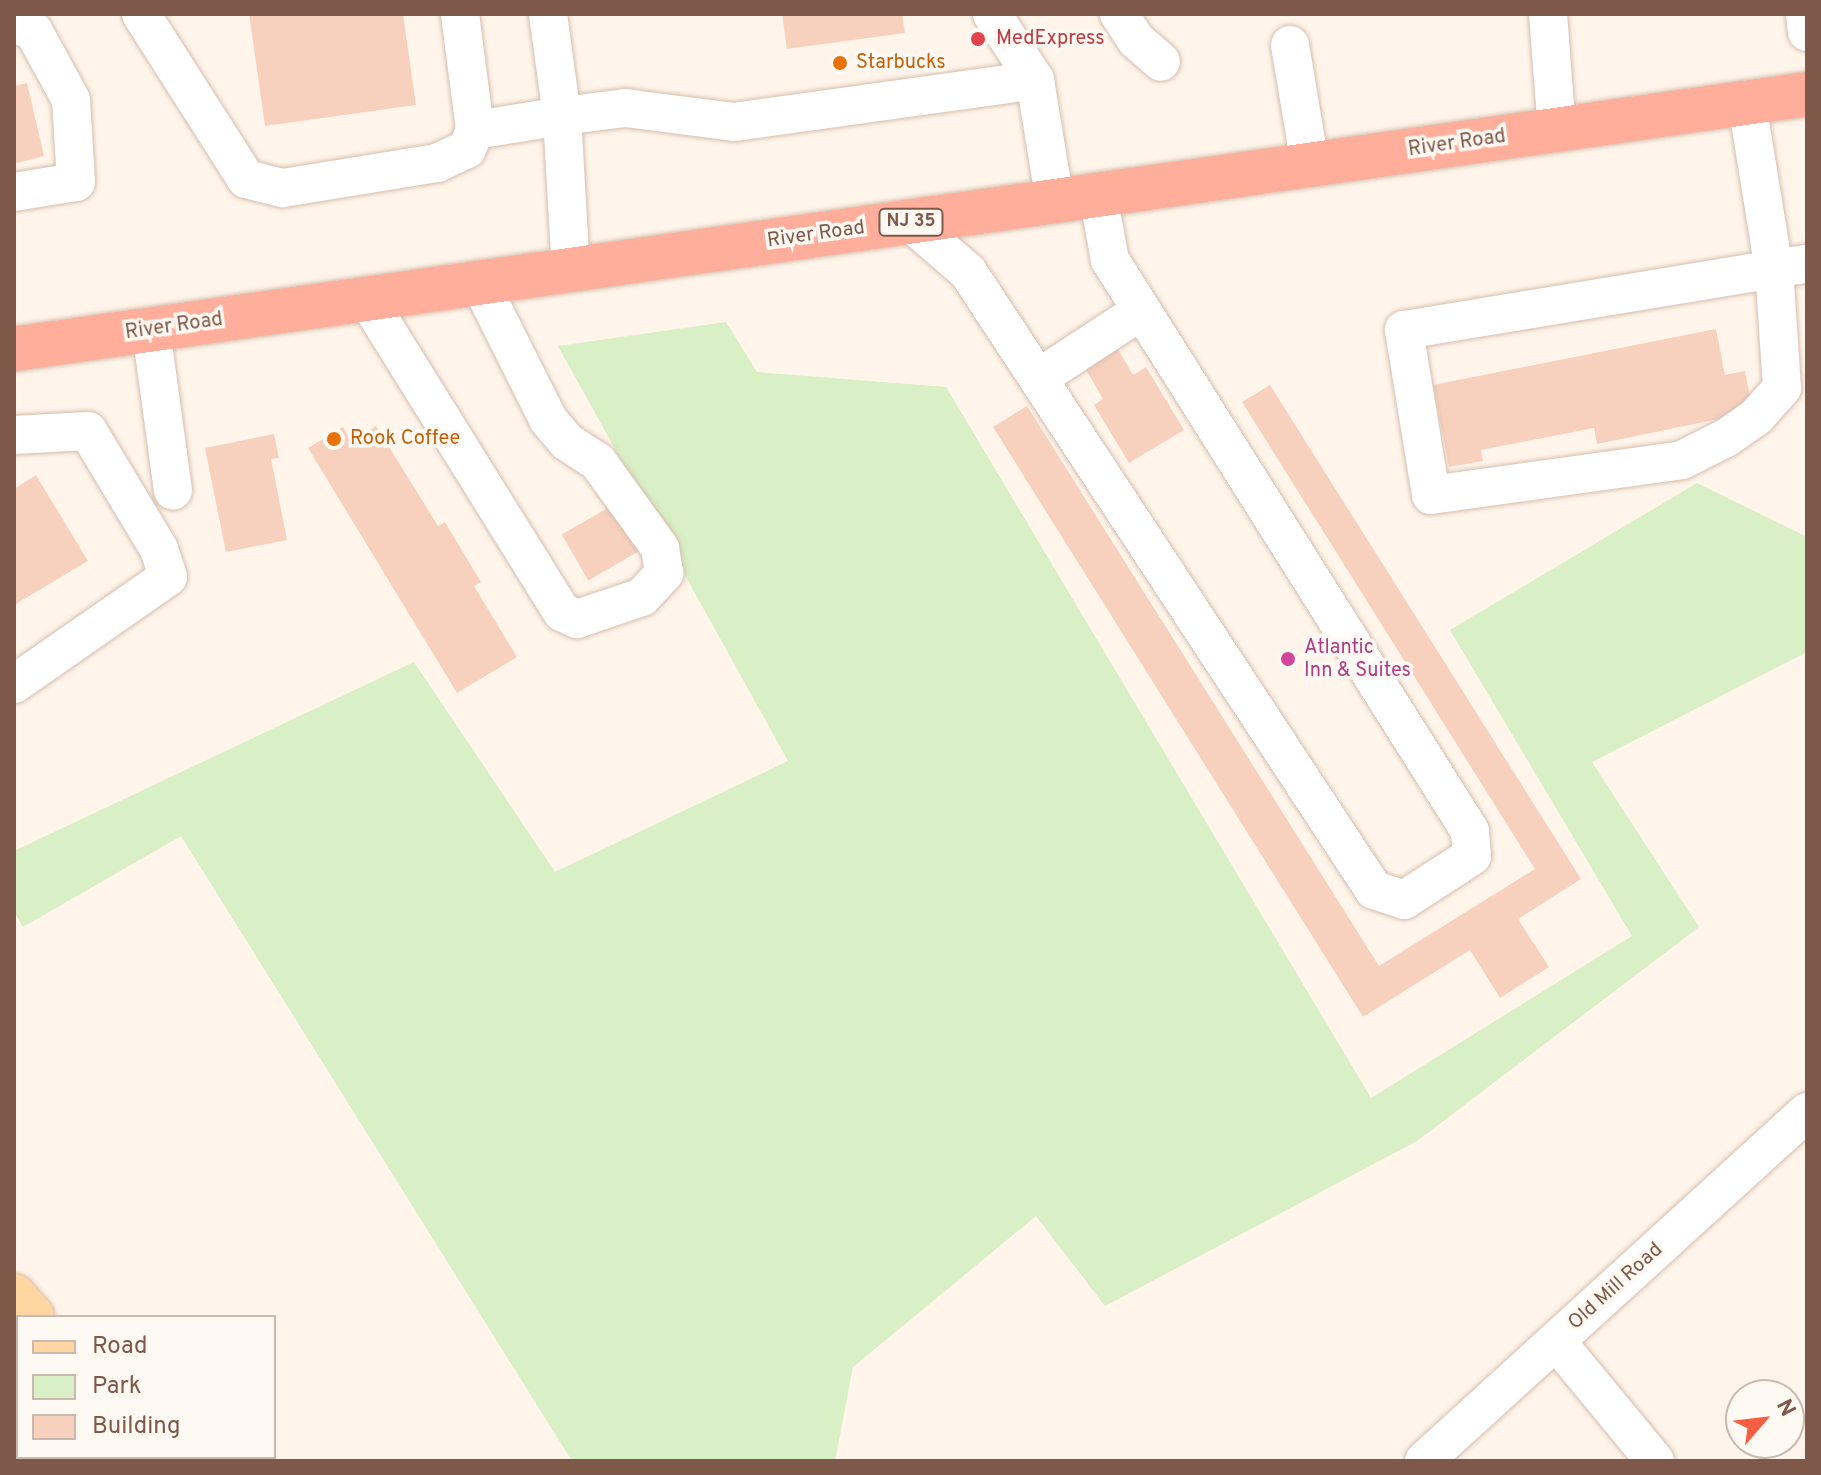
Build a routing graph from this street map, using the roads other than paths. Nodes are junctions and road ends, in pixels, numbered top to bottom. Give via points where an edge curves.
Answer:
1 (460, 14) edge
2 (548, 14) edge
3 (992, 14) edge
4 (1119, 14) edge
5 (1548, 14) edge
6 (1805, 14) edge
7 (146, 16) edge
8 (14, 23) edge
9 (1807, 32) edge
10 (1290, 45) dead end
11 (1161, 62) dead end
12 (1035, 80) junction
13 (1807, 94) edge
14 (1747, 103) junction
15 (562, 116) junction
16 (475, 130) junction
17 (1557, 130) junction
18 (1310, 165) junction
19 (14, 192) edge
20 (1098, 195) junction
21 (1055, 202) junction
22 (910, 222) junction
23 (1791, 266) edge
24 (571, 270) junction
25 (480, 283) junction
26 (367, 299) junction
27 (1141, 311) junction
28 (151, 330) junction
29 (14, 349) edge
30 (1040, 377) junction
31 (14, 435) edge
32 (173, 490) dead end
33 (14, 684) edge
34 (1807, 1112) edge
35 (14, 1296) edge
36 (30, 1315) edge
37 (1556, 1341) junction
38 (1424, 1461) edge
39 (1655, 1461) edge

1 - 16 street
2 - 15 street
3 - 12 street
4 - 11 street via 1136,40
5 - 17 street
6 - 9 street
7 - 16 street via 246,179 283,188 437,163 467,149
8 - 19 street via 34,32 71,100 76,182
10 - 18 street
12 - 15 street via 734,122 625,108
12 - 21 street
13 - 14 highway, River Road / NJ 35
14 - 17 highway, River Road / NJ 35
14 - 23 street
15 - 16 street
15 - 24 street
17 - 18 highway, River Road / NJ 35
18 - 20 highway, River Road / NJ 35
20 - 21 highway, River Road / NJ 35
20 - 27 street via 1110,260
21 - 22 highway, River Road / NJ 35
22 - 24 highway, River Road / NJ 35
22 - 30 street via 968,272
23 - 23 street via 1404,330 1431,495 1682,460 1726,438 1756,417 1782,388
24 - 25 highway, River Road / NJ 35
25 - 26 highway, River Road / NJ 35
25 - 26 street via 548,419 567,442 598,462 660,548 664,573 642,597 577,619 562,612
26 - 28 highway, River Road / NJ 35
27 - 30 street
27 - 30 street via 1470,831 1472,856 1404,900 1374,890
28 - 29 highway, River Road / NJ 35
28 - 32 street
31 - 33 street via 88,431 159,549 168,577
34 - 37 street, Old Mill Road
35 - 36 main road
37 - 38 street, Old Mill Road
37 - 39 street

